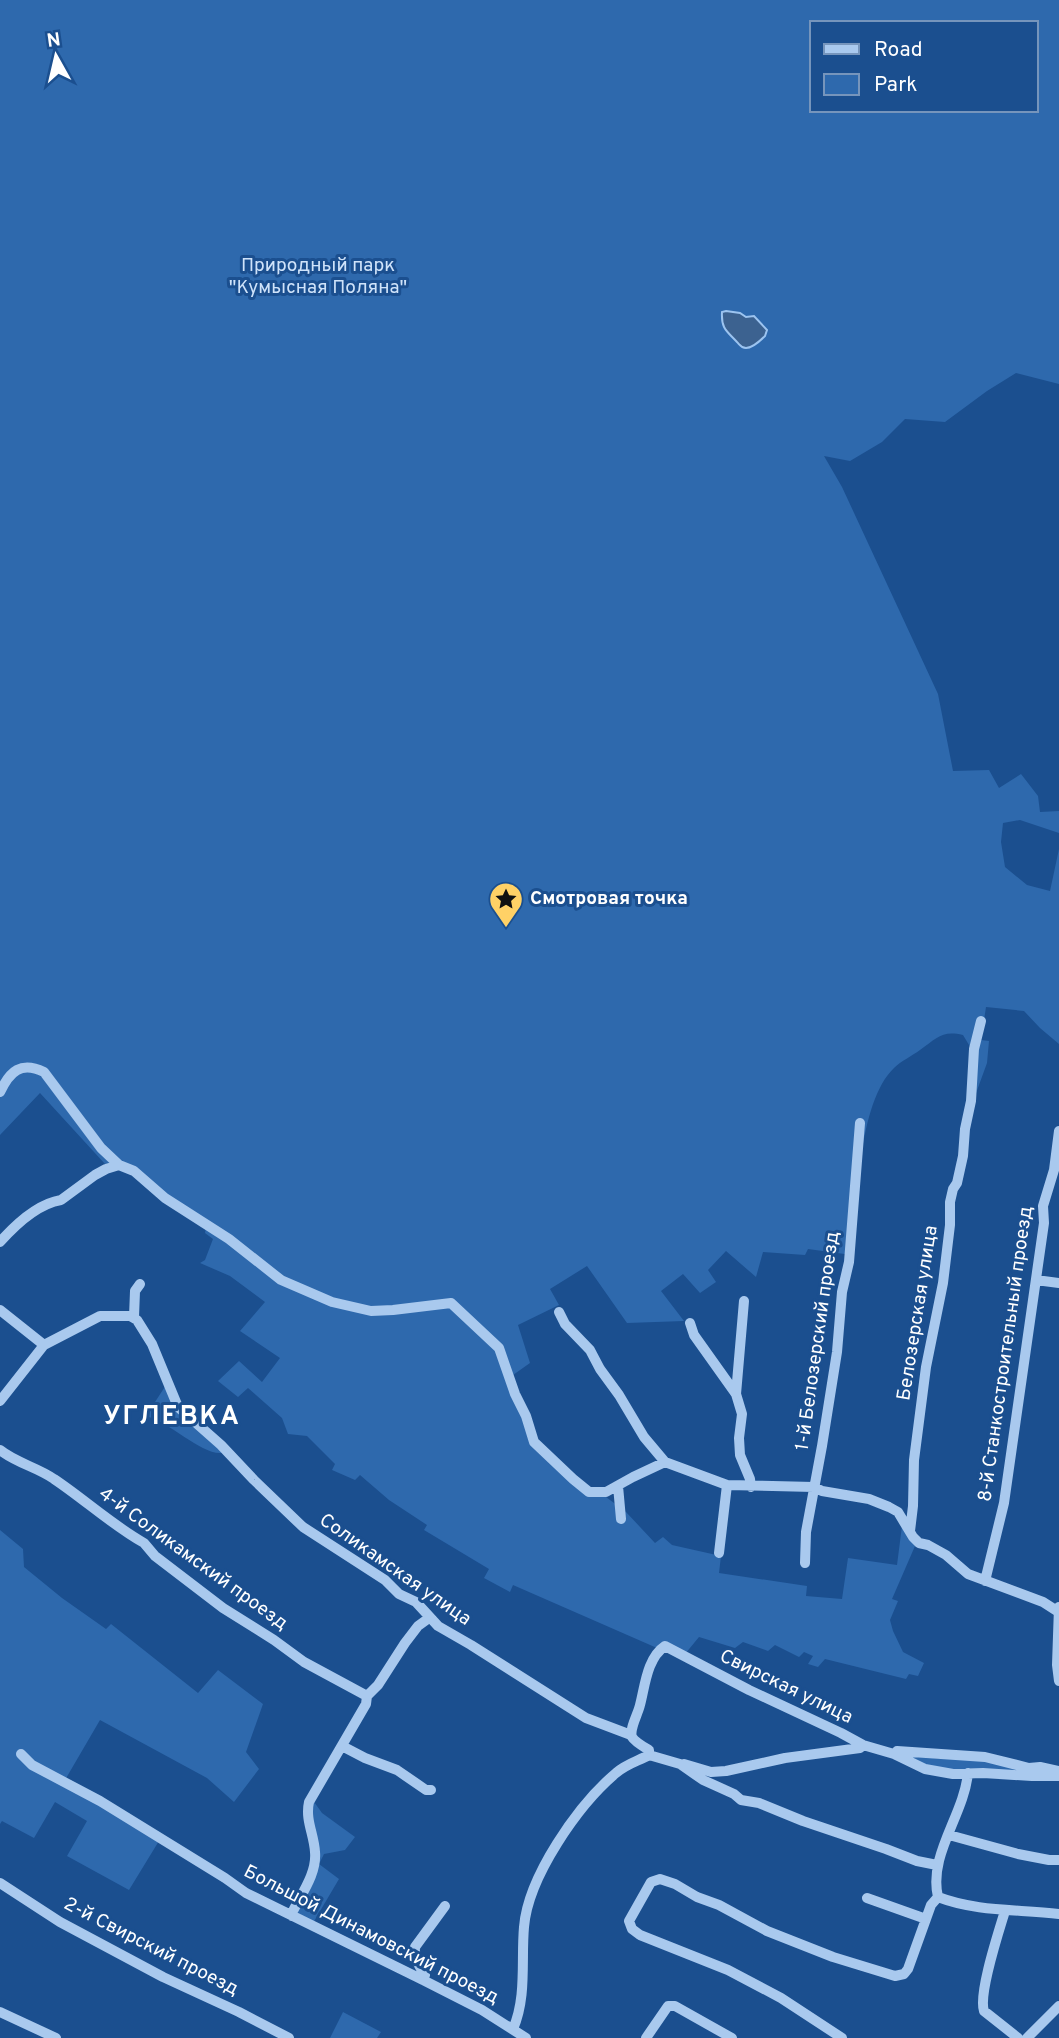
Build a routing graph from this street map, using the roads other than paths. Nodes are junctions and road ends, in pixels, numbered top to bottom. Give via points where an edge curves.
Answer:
1 (981, 1021) dead end
2 (0, 1093) edge
3 (860, 1123) dead end
4 (1059, 1131) edge
5 (119, 1165) junction
6 (0, 1242) edge
7 (1036, 1280) junction
8 (1059, 1283) edge
9 (140, 1284) dead end
10 (744, 1301) dead end
11 (0, 1310) edge
12 (559, 1312) dead end
13 (134, 1317) junction
14 (690, 1323) dead end
15 (44, 1345) junction
16 (736, 1394) junction
17 (0, 1401) edge
18 (0, 1450) edge
19 (665, 1462) junction
20 (727, 1485) junction
21 (618, 1486) junction
22 (751, 1487) junction
23 (814, 1487) junction
24 (621, 1519) dead end
25 (910, 1531) junction
26 (719, 1553) dead end
27 (805, 1563) dead end
28 (985, 1581) junction
29 (1058, 1609) edge
30 (429, 1618) junction
31 (1059, 1681) edge
32 (367, 1696) junction
33 (631, 1735) junction
34 (863, 1745) junction
35 (342, 1746) junction
36 (21, 1754) dead end
37 (894, 1754) junction
38 (649, 1755) junction
39 (680, 1764) junction
40 (1059, 1771) edge
41 (968, 1773) junction
42 (1059, 1776) edge
43 (431, 1790) dead end
44 (949, 1835) junction
45 (1059, 1860) edge
46 (937, 1865) junction
47 (0, 1883) edge
48 (938, 1897) junction
49 (867, 1898) dead end
50 (444, 1906) dead end
51 (1005, 1911) junction
52 (1059, 1914) edge
53 (292, 1916) junction
54 (926, 1919) junction
55 (423, 1980) junction
56 (1059, 2006) edge
57 (0, 2012) edge
58 (513, 2029) junction
59 (56, 2038) edge
60 (289, 2038) edge
61 (526, 2038) edge
62 (646, 2038) edge
63 (732, 2038) edge
64 (842, 2038) edge
65 (1018, 2038) edge
66 (1027, 2038) edge

1 - 25 street, Белозерская улица via 963,1156 950,1202 943,1283 926,1367
2 - 5 street via 17,1069 25,1066 44,1072
3 - 23 street, 1-й Белозерский проезд via 849,1262
4 - 7 street, 8-й Станкостроительный проезд via 1043,1206
5 - 6 street via 28,1216
5 - 21 street via 134,1171 281,1280 332,1302 371,1311 451,1303 499,1349 534,1442 589,1492 599,1494
7 - 8 street
7 - 28 street, 8-й Станкостроительный проезд via 1004,1503
9 - 13 street via 135,1291
10 - 16 street
11 - 15 street
12 - 19 street
13 - 15 street via 100,1315
13 - 30 street, Соликамская улица via 152,1344 178,1407 303,1527 416,1602
14 - 16 street
15 - 17 street
16 - 22 street via 742,1414 740,1455
18 - 32 street, 4-й Соликамский проезд via 53,1478 144,1543 223,1608 304,1662
19 - 20 street
19 - 21 street
20 - 22 street
20 - 26 street
21 - 24 street
22 - 23 street
23 - 25 street via 889,1507
23 - 27 street, 1-й Белозерский проезд
25 - 28 street via 919,1543
28 - 29 street
29 - 31 street
30 - 32 street via 418,1626
30 - 33 street, Соликамская улица via 586,1718
32 - 35 street
33 - 34 street, Свирская улица via 643,1687 665,1646
33 - 38 street
34 - 37 street, Свирская улица
34 - 39 street via 726,1771
35 - 43 street
35 - 53 street via 309,1802 315,1863
36 - 53 street, Большой Динамовский проезд via 32,1765 100,1801 246,1893
37 - 40 street, Свирская улица via 969,1755
37 - 41 street, Свирская улица via 935,1773
38 - 39 street
38 - 58 street via 616,1773 578,1812 537,1878 524,1926 522,1990
39 - 46 street via 741,1800
41 - 42 street, Свирская улица
41 - 44 street
44 - 45 street
44 - 46 street
46 - 48 street
47 - 60 street, 2-й Свирский проезд via 163,1978
48 - 51 street
48 - 54 street
49 - 54 street
50 - 55 street via 415,1947
51 - 52 street
51 - 65 street via 982,2004 984,2011
53 - 55 street, Большой Динамовский проезд
54 - 64 street via 908,1969 895,1976 767,1931 675,1884 660,1879 651,1882 629,1921 632,1929 728,1970
55 - 58 street, Большой Динамовский проезд
56 - 66 street
57 - 59 street
58 - 61 street, Большой Динамовский проезд
62 - 63 street via 664,2011 675,2006

